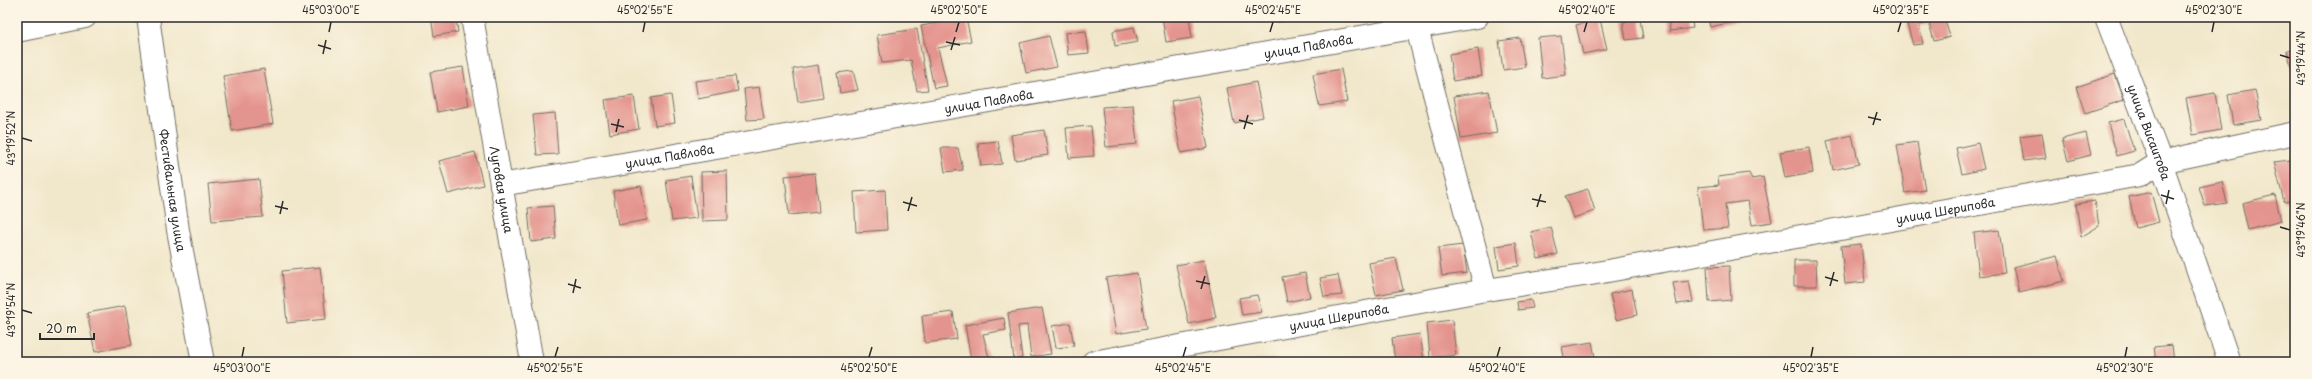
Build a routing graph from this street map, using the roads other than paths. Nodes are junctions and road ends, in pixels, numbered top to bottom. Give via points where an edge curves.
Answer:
1 (85, 17) edge
2 (148, 17) edge
3 (472, 17) edge
4 (1477, 17) edge
5 (2106, 17) edge
6 (1415, 22) edge
7 (17, 31) edge
8 (2295, 133) edge
9 (2161, 162) junction
10 (501, 184) junction
11 (1486, 290) junction
12 (203, 362) edge
13 (532, 362) edge
14 (1093, 362) edge
15 (2229, 362) edge

1 - 7 street
2 - 12 street, Фестивальная улица via 178,230
3 - 10 street, Луговая улица
4 - 6 street, улица Павлова
5 - 9 street, улица Висаитова
6 - 10 street, улица Павлова
6 - 11 street
8 - 9 street, улица Шерипова
9 - 11 street, улица Шерипова via 2140,175
9 - 15 street, улица Висаитова
10 - 13 street, Луговая улица
11 - 14 street, улица Шерипова

